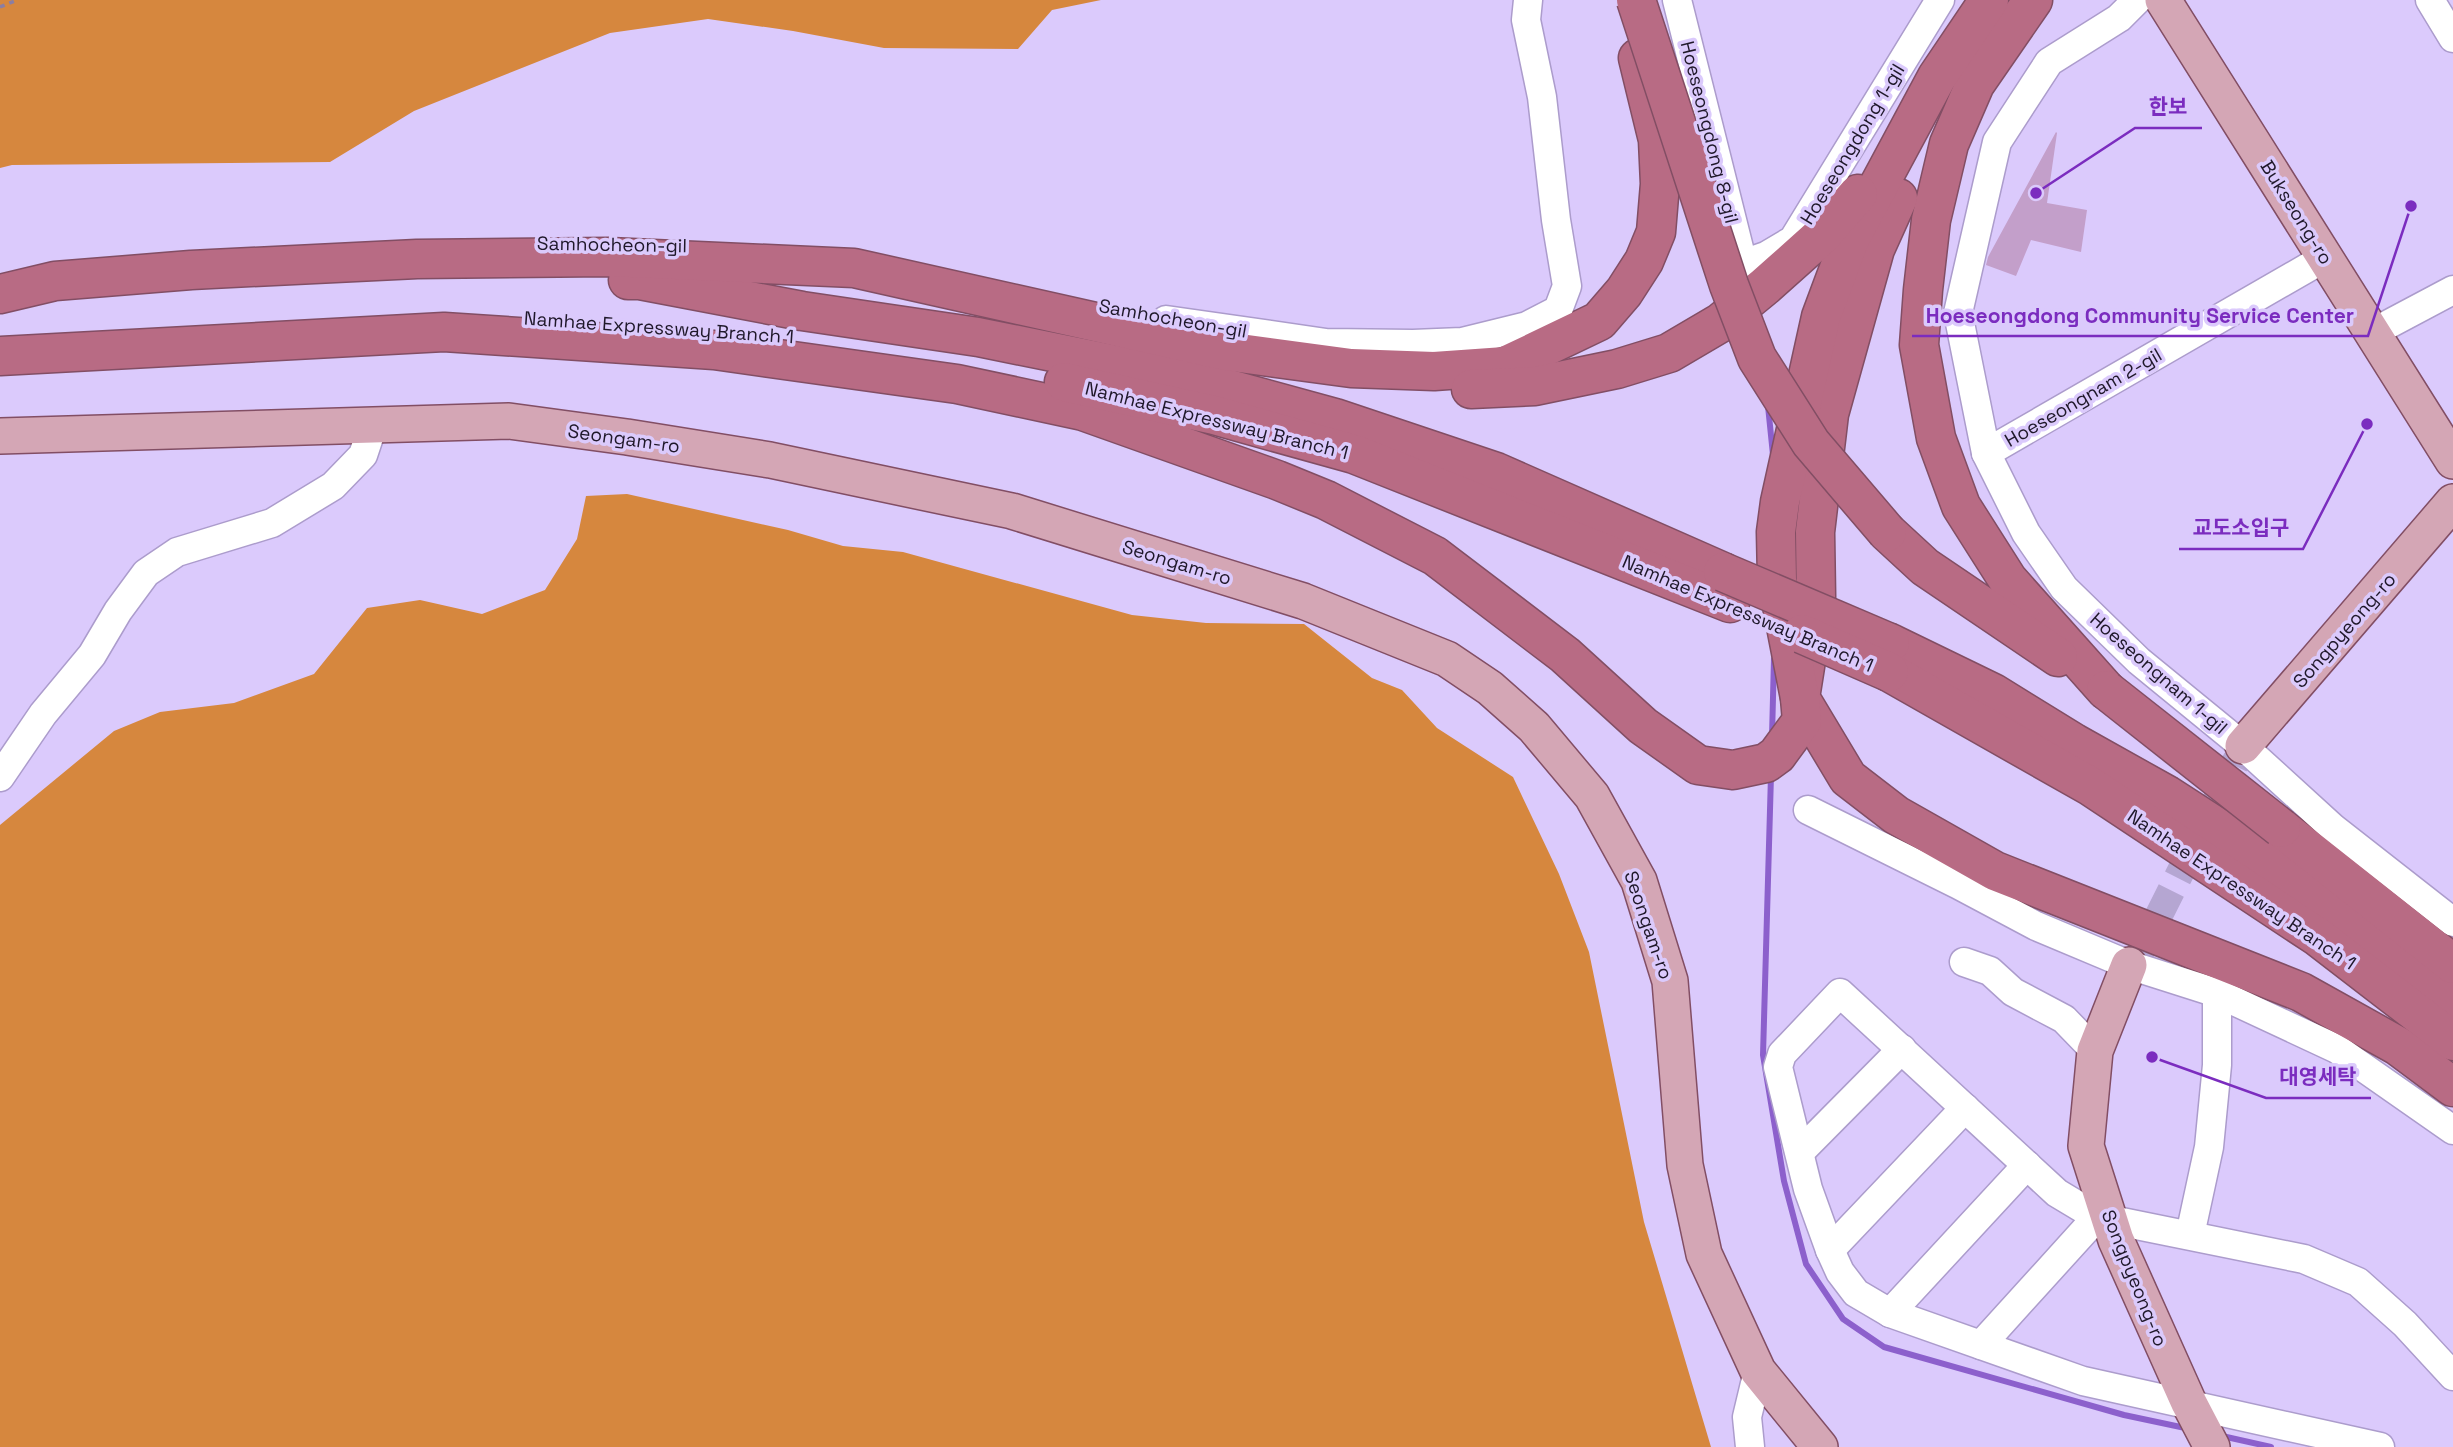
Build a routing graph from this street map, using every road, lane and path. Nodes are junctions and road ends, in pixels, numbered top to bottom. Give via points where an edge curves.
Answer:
1 (17, 0) edge
2 (1528, 0) edge
3 (1618, 0) edge
4 (1636, 0) edge
5 (1676, 0) edge
6 (1940, 0) edge
7 (1989, 0) edge
8 (2014, 0) edge
9 (2033, 0) edge
10 (2137, 0) edge
11 (2163, 0) edge
12 (2430, 0) edge
13 (0, 7) edge
14 (2453, 37) edge
15 (1910, 126) junction
16 (471, 245) dead end
17 (2326, 257) junction
18 (1764, 274) junction
19 (640, 280) junction
20 (2453, 290) edge
21 (0, 293) edge
22 (0, 301) edge
23 (2372, 333) junction
24 (0, 335) edge
25 (0, 356) edge
26 (373, 425) junction
27 (0, 436) edge
28 (1986, 453) junction
29 (2453, 461) edge
30 (2453, 502) edge
31 (1726, 587) junction
32 (1890, 658) junction
33 (2106, 690) junction
34 (1800, 698) junction
35 (2240, 753) junction
36 (0, 778) edge
37 (1808, 810) dead end
38 (2453, 922) edge
39 (2130, 947) junction
40 (1964, 962) dead end
41 (2453, 964) edge
42 (2217, 993) junction
43 (2453, 1000) edge
44 (2453, 1041) edge
45 (1902, 1049) junction
46 (2095, 1051) junction
47 (2453, 1087) edge
48 (1965, 1108) junction
49 (2453, 1130) edge
50 (1800, 1152) junction
51 (2026, 1165) junction
52 (2103, 1218) junction
53 (2190, 1235) junction
54 (1830, 1250) junction
55 (1890, 1313) junction
56 (1981, 1345) junction
57 (1758, 1371) junction
58 (2453, 1376) edge
59 (2189, 1403) junction
60 (1750, 1447) edge
61 (1820, 1447) edge
62 (2212, 1447) edge
63 (2380, 1447) edge

1 - 13 path
2 - 16 street, Samhocheon-gil via 1526,20 1542,97 1567,286 1558,310 1527,326 1461,342 1326,343 1183,324 937,271 822,255 573,241
3 - 21 highway via 1645,80 1658,140 1656,232 1637,273 1599,321 1505,366 1434,371 1350,368 1225,351 854,268 609,257 417,259 191,270 69,280
4 - 33 highway, bridge via 1757,358 1811,443 1887,532 1925,567
5 - 18 street, Hoeseongdong 8-gil
6 - 18 street, Hoeseongdong 1-gil via 1793,240 1766,256
7 - 15 highway
8 - 34 highway via 1940,116 1875,249 1829,414 1815,532 1816,597
9 - 33 highway via 1975,84 1949,144 1931,220 1919,345 1936,438 1961,506 2008,580
10 - 28 street, Hoeseongnam 1-gil via 2119,18 2049,62 1997,142 1958,313
11 - 17 main road, Bukseong-ro
12 - 14 street
15 - 18 highway via 1821,236
15 - 34 highway via 1850,239 1821,317 1780,502 1777,580
17 - 23 main road, Bukseong-ro
17 - 28 street, Hoeseongnam 2-gil
18 - 19 highway via 1720,323 1669,353 1617,369 1535,386 1380,392 1263,374 891,295
19 - 22 highway, Namhae Expressway Branch 1 via 481,277 300,290
19 - 31 highway, Namhae Expressway Branch 1 via 802,311 978,337 1236,390 1496,472
20 - 23 street
23 - 29 main road, Bukseong-ro
24 - 31 highway, Namhae Expressway Branch 1 via 401,316 525,316 744,331 862,346 1023,373 1214,415 1354,454
25 - 34 highway via 444,332 714,350 957,384 1083,411 1313,495 1435,556 1565,654 1643,726 1698,765 1733,770 1766,763 1802,721
26 - 27 main road, Seongam-ro
26 - 36 street via 363,455 333,486 272,523 177,552 146,573 92,655 43,713
26 - 57 main road, Seongam-ro via 509,421 770,460 1012,511 1303,601 1447,659 1490,688 1534,727 1592,796 1639,881 1670,981 1685,1165 1704,1254
28 - 35 street, Hoeseongnam 1-gil via 2026,533 2064,588
30 - 35 main road, Songpyeong-ro
31 - 32 highway, Namhae Expressway Branch 1, bridge
32 - 43 highway, Namhae Expressway Branch 1 via 1993,693 2167,795 2297,879
32 - 44 highway, Namhae Expressway Branch 1 via 2318,937
33 - 41 highway, bridge
34 - 39 highway via 1849,778 1896,815
35 - 38 street, Hoeseongnam 1-gil
37 - 39 street via 2036,926
39 - 42 street
39 - 46 main road, Songpyeong-ro
39 - 47 highway via 2301,992 2398,1046
40 - 46 street via 1990,971 2013,992 2064,1019
42 - 49 street via 2337,1049
42 - 53 street via 2217,1065 2208,1147
45 - 48 street
45 - 50 street
45 - 50 street via 1840,993 1782,1054 1777,1067
46 - 52 main road, Songpyeong-ro via 2086,1146
48 - 51 street
48 - 54 street
50 - 54 street
51 - 52 street via 2057,1194
51 - 55 street
52 - 53 street
52 - 56 street
52 - 59 main road, Songpyeong-ro
53 - 58 street via 2304,1259 2358,1282
54 - 55 street via 1856,1293
55 - 56 street
56 - 59 street via 2083,1381
57 - 60 street via 1747,1417
57 - 61 main road, Seongam-ro
59 - 62 main road, Songpyeong-ro
59 - 63 street

